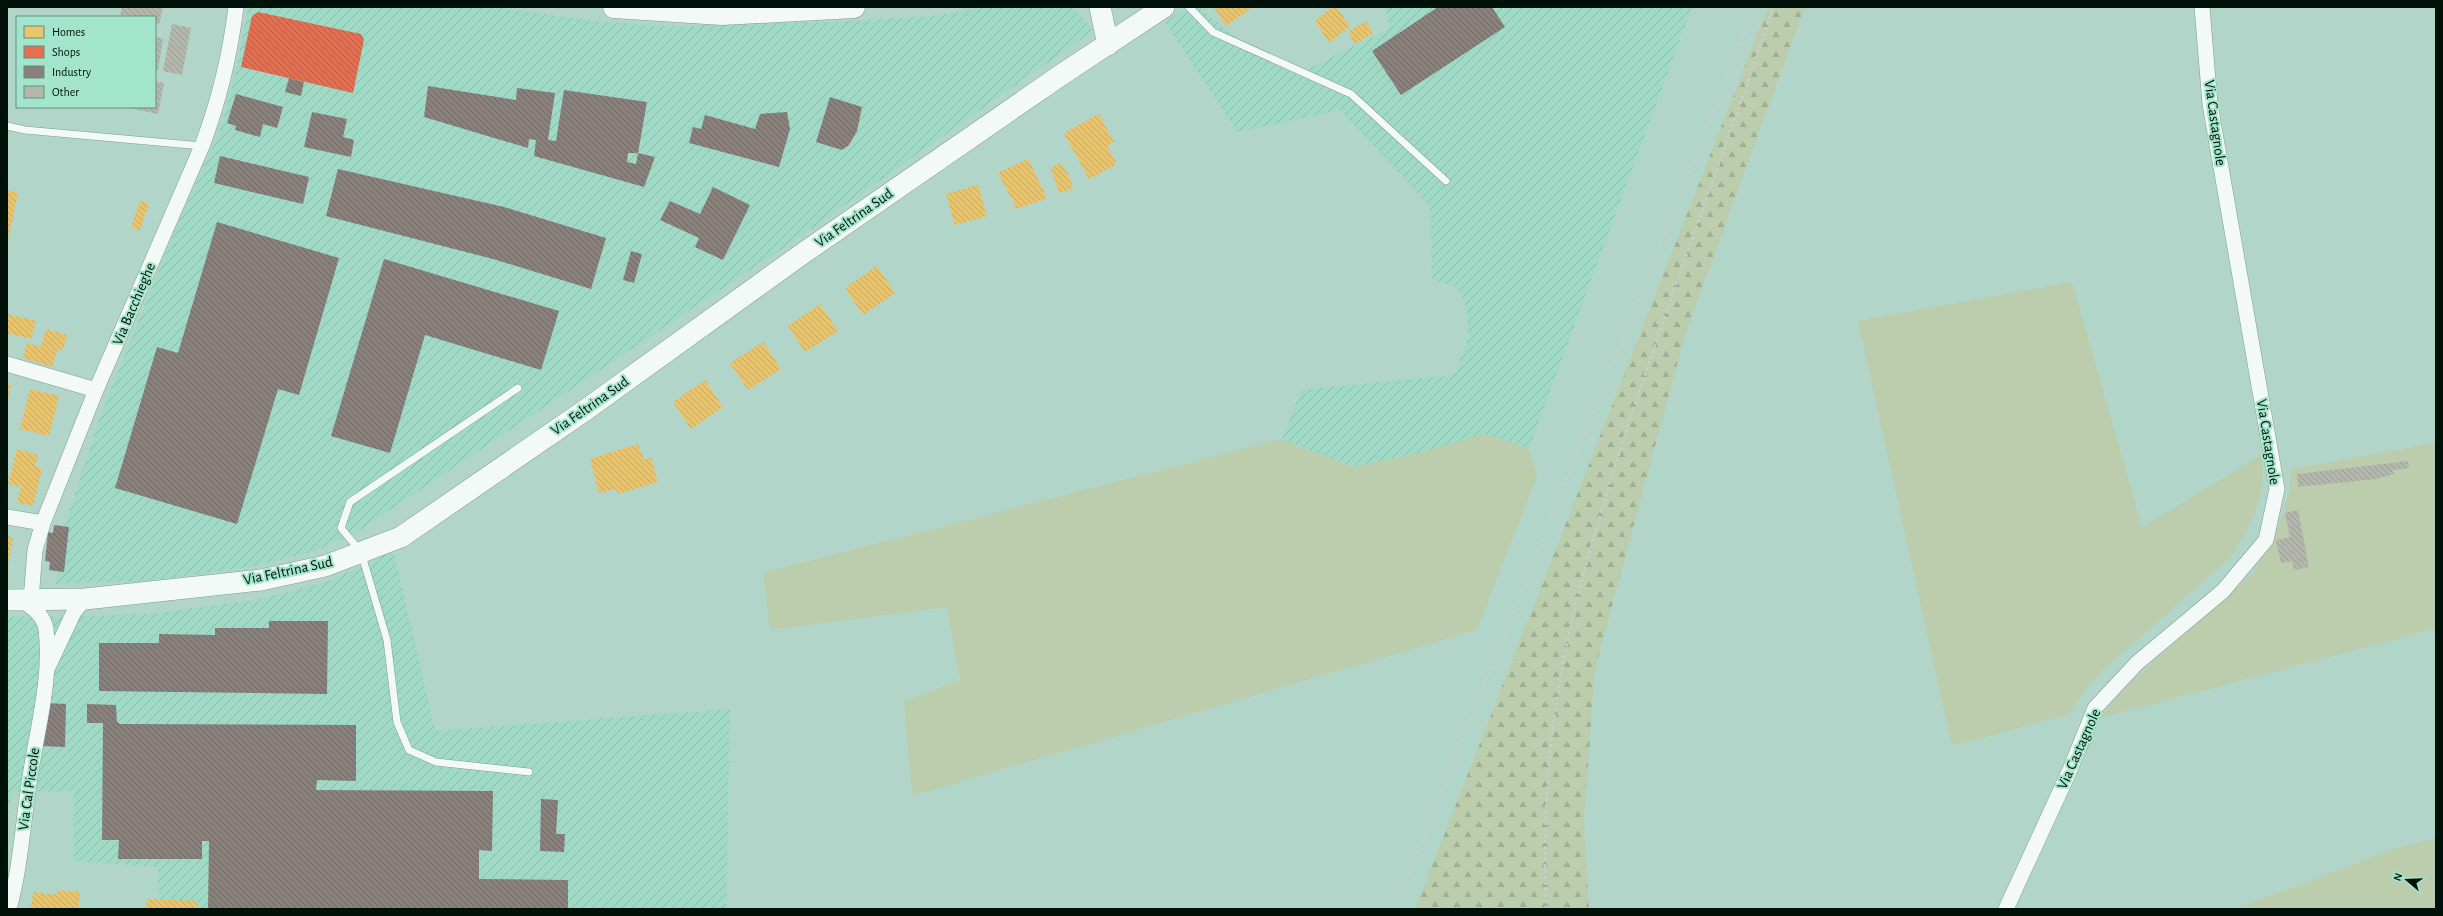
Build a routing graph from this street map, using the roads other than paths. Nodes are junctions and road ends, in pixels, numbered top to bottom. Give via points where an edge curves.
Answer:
1 (236, 7) edge
2 (614, 7) edge
3 (782, 7) edge
4 (854, 7) edge
5 (1100, 7) edge
6 (1164, 7) edge
7 (1189, 7) edge
8 (2202, 7) edge
9 (818, 10) junction
10 (1108, 45) junction
11 (7, 126) edge
12 (202, 146) junction
13 (1446, 181) dead end
14 (7, 364) edge
15 (518, 388) dead end
16 (96, 390) junction
17 (7, 517) edge
18 (43, 523) junction
19 (361, 552) junction
20 (85, 599) junction
21 (20, 600) edge
22 (47, 669) junction
23 (528, 772) dead end
24 (10, 909) edge
25 (2006, 909) edge

1 - 12 street, Via Bacchieghe via 231,49
2 - 9 main road via 722,14
3 - 9 main road
4 - 9 main road
5 - 10 main road
6 - 10 main road, Via Feltrina Sud
7 - 13 lane via 1213,32 1351,94
8 - 25 street, Via Castagnole via 2210,104 2277,489 2266,540 2223,591 2137,663 2095,708 2069,772
10 - 19 main road, Via Feltrina Sud via 802,254 584,411 408,532
11 - 12 lane via 25,130
12 - 16 street, Via Bacchieghe
14 - 16 street
15 - 19 lane via 350,502 341,528
16 - 18 street, Via Bacchieghe
17 - 18 street
18 - 21 street, Via Bacchieghe
19 - 20 main road, Via Feltrina Sud via 325,566 261,580
19 - 23 lane via 387,640 397,722 409,750 436,762
20 - 21 main road, Via Feltrina Sud
20 - 22 street, Via Cal Piccole via 74,612
21 - 22 street, Via Cal Piccole via 37,611 46,628
22 - 24 street, Via Cal Piccole via 29,778 17,879

